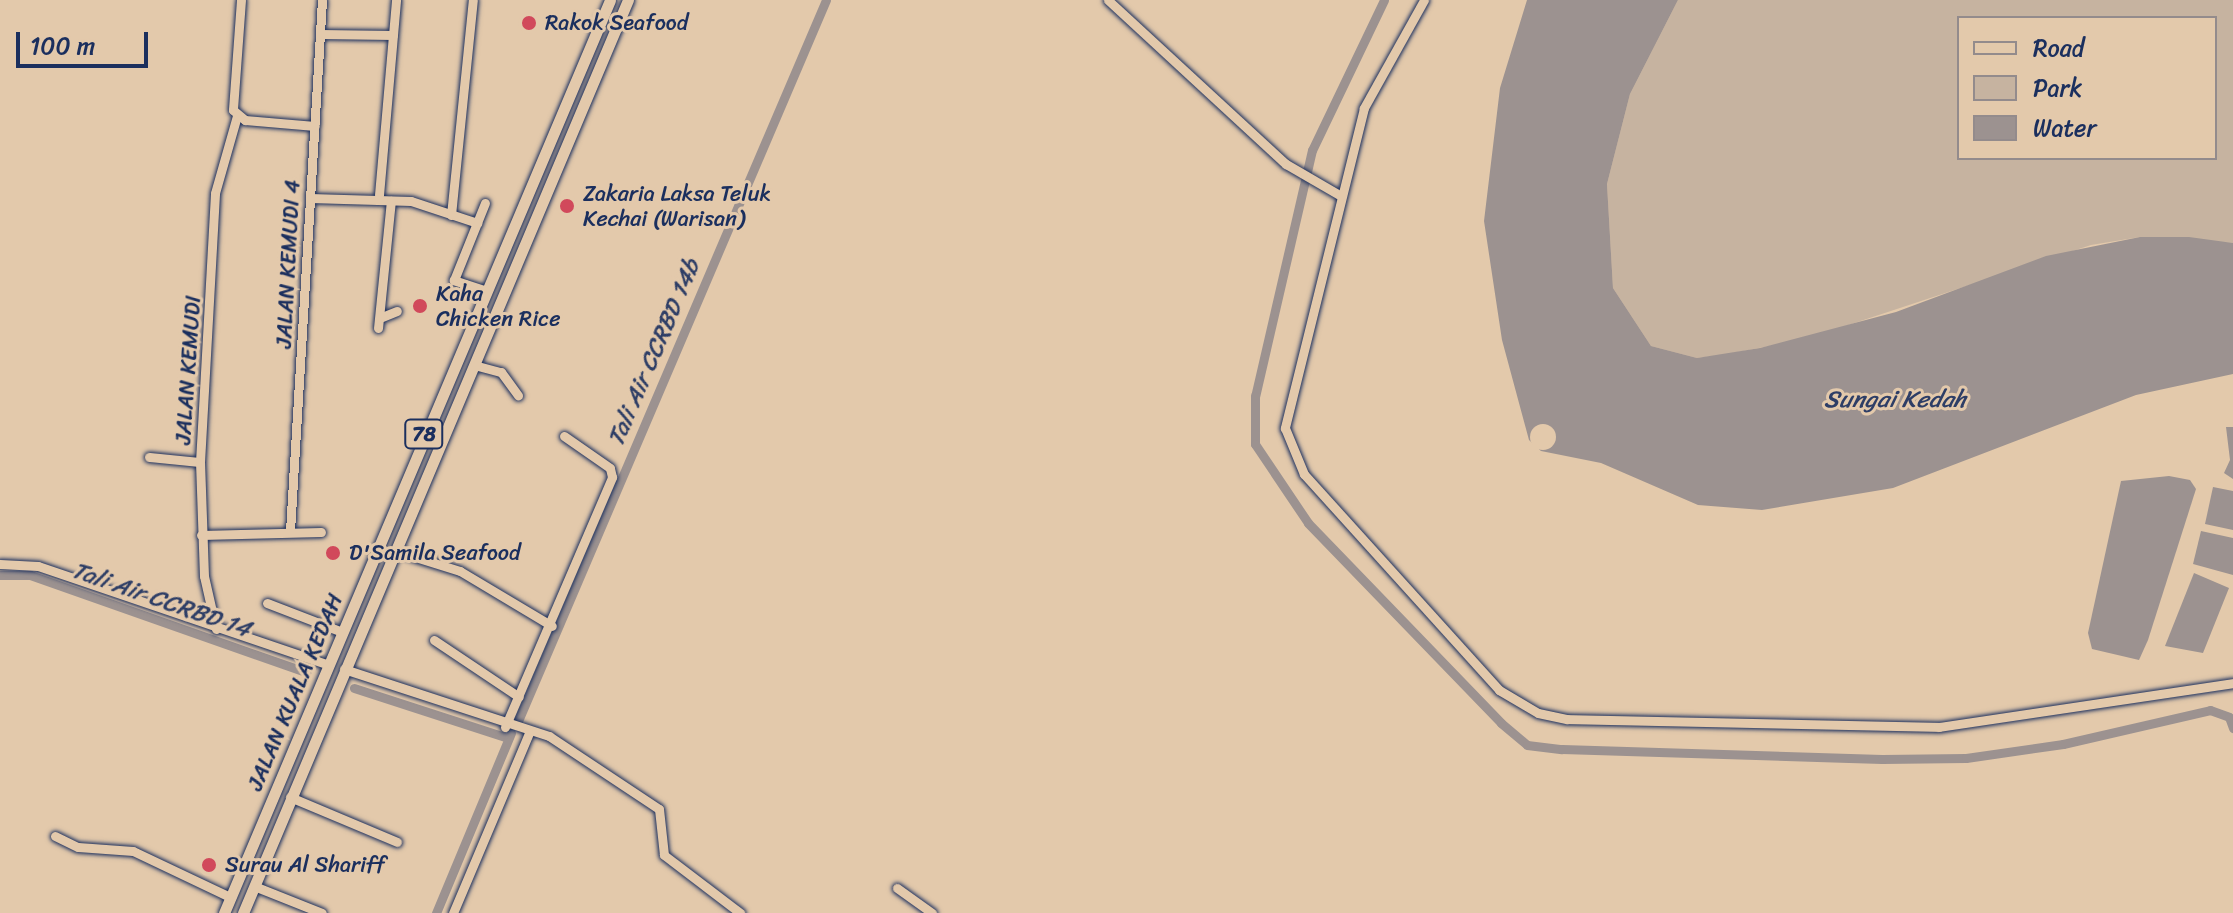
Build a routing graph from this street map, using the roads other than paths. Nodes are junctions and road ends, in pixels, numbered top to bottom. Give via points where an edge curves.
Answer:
1 (241, 0) edge
2 (322, 0) edge
3 (396, 0) edge
4 (473, 0) edge
5 (610, 0) edge
6 (628, 0) edge
7 (1108, 0) edge
8 (1424, 0) edge
9 (320, 34) junction
10 (393, 35) junction
11 (237, 116) junction
12 (315, 126) junction
13 (550, 138) junction
14 (567, 144) junction
15 (379, 195) dead end
16 (1341, 196) junction
17 (310, 198) junction
18 (391, 201) junction
19 (485, 203) dead end
20 (451, 215) junction
21 (477, 223) junction
22 (484, 290) junction
23 (397, 311) dead end
24 (382, 317) junction
25 (378, 328) dead end
26 (474, 365) junction
27 (518, 395) dead end
28 (564, 436) dead end
29 (149, 457) dead end
30 (200, 462) junction
31 (290, 531) junction
32 (321, 532) dead end
33 (201, 535) junction
34 (396, 551) junction
35 (0, 564) edge
36 (267, 603) dead end
37 (552, 626) junction
38 (216, 629) junction
39 (342, 632) junction
40 (434, 640) dead end
41 (327, 667) junction
42 (342, 672) junction
43 (2233, 683) edge
44 (519, 697) junction
45 (508, 727) junction
46 (526, 733) junction
47 (290, 797) junction
48 (55, 836) dead end
49 (397, 842) dead end
50 (254, 886) junction
51 (897, 888) dead end
52 (230, 897) junction
53 (224, 913) edge
54 (243, 913) edge
55 (322, 913) edge
56 (453, 913) edge
57 (740, 913) edge
58 (932, 913) edge

1 - 11 street, JALAN KEMUDI
2 - 9 street, JALAN KEMUDI 4
3 - 10 street
4 - 20 street
5 - 13 main road, JALAN KUALA KEDAH / 78
6 - 14 main road, JALAN KUALA KEDAH / 78
7 - 16 street via 1301,177
8 - 16 street via 1364,108
9 - 10 street
9 - 12 street, JALAN KEMUDI 4
10 - 15 street
11 - 12 street
11 - 30 street, JALAN KEMUDI via 215,193
12 - 17 street, JALAN KEMUDI 4
13 - 14 main road
13 - 22 main road, JALAN KUALA KEDAH / 78
14 - 26 main road, JALAN KUALA KEDAH / 78
16 - 43 street via 1286,411 1290,450 1479,669 1523,706 1600,722 1939,727
17 - 18 street
17 - 31 street, JALAN KEMUDI 4
18 - 20 street
18 - 24 street
19 - 21 street
20 - 21 street
21 - 22 street via 454,280
22 - 39 main road, JALAN KUALA KEDAH / 78
23 - 24 street
24 - 25 street
26 - 27 street via 501,372
26 - 34 main road, JALAN KUALA KEDAH / 78
28 - 37 street via 612,475
29 - 30 street
30 - 33 street, JALAN KEMUDI
31 - 32 street
31 - 33 street
33 - 38 street, JALAN KEMUDI
34 - 37 street via 460,571
34 - 42 main road, JALAN KUALA KEDAH / 78
35 - 38 street via 38,566
36 - 39 street
37 - 44 street
38 - 41 street
39 - 41 main road, JALAN KUALA KEDAH / 78
40 - 44 street
41 - 52 main road, JALAN KUALA KEDAH / 78
42 - 45 street
42 - 47 main road, JALAN KUALA KEDAH / 78
44 - 45 street
45 - 46 street
46 - 56 street
46 - 57 street via 549,736 659,809 664,855
47 - 49 street
47 - 50 main road, JALAN KUALA KEDAH / 78
48 - 52 street via 78,847 133,851
50 - 54 main road, JALAN KUALA KEDAH / 78
50 - 55 street
51 - 58 street
52 - 53 main road, JALAN KUALA KEDAH / 78

